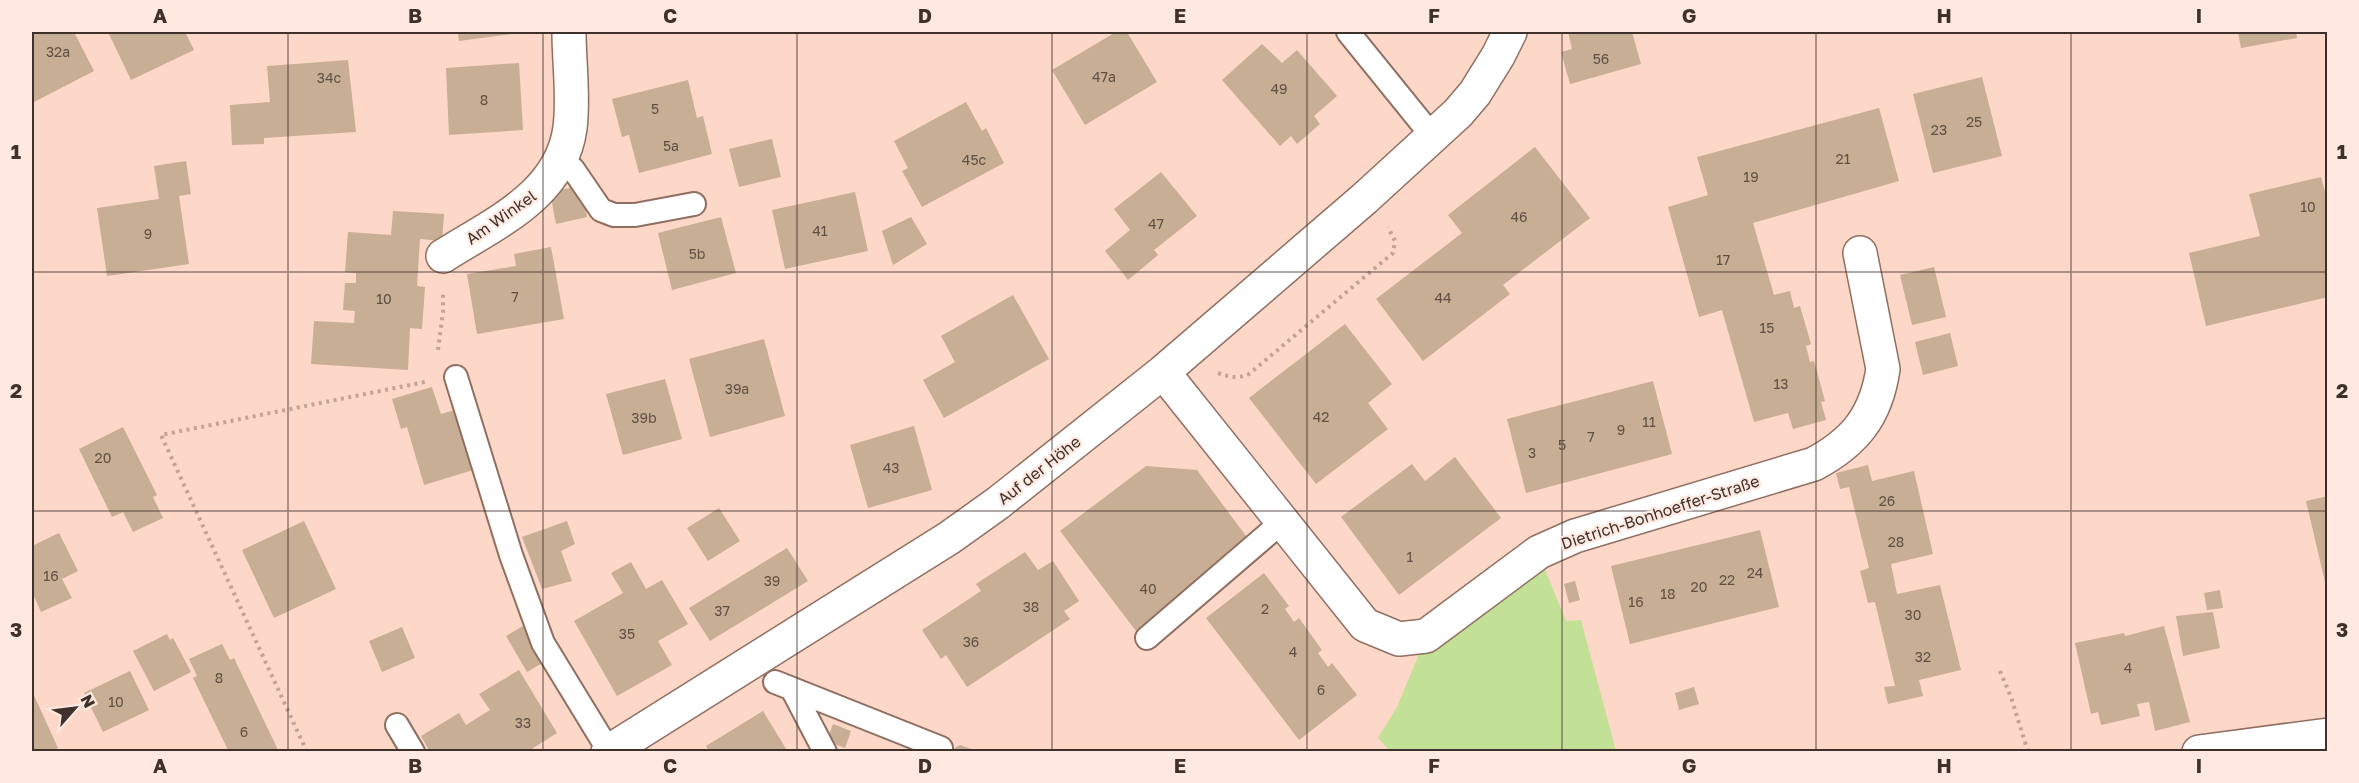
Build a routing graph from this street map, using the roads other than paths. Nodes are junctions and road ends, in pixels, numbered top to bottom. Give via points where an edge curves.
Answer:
1 (569, 32) edge
2 (1348, 32) edge
3 (1510, 32) edge
4 (1433, 137) junction
5 (561, 162) junction
6 (694, 204) dead end
7 (1860, 253) dead end
8 (443, 256) road end
9 (1174, 362) junction
10 (456, 376) dead end
11 (1282, 522) junction
12 (1147, 638) dead end
13 (397, 725) dead end
14 (2328, 735) edge
15 (941, 748) dead end
16 (608, 751) edge
17 (413, 752) edge
18 (825, 752) edge
19 (2199, 752) edge

1 - 5 street, Am Winkel via 570,120
2 - 4 lane
3 - 4 street, Auf der Höhe via 1475,93
4 - 9 street, Auf der Höhe
5 - 6 lane via 573,170 601,210 614,215
5 - 8 street, Am Winkel via 546,185 518,208
7 - 11 street, Dietrich-Bonhoeffer-Straße via 1883,369 1881,386 1854,437 1814,464 1575,536 1539,552 1425,636 1399,639 1365,625
9 - 11 street, Dietrich-Bonhoeffer-Straße
9 - 16 street, Auf der Höhe via 949,538
10 - 16 lane via 543,643
11 - 12 lane
13 - 17 lane
14 - 19 street
15 - 18 lane via 784,685

